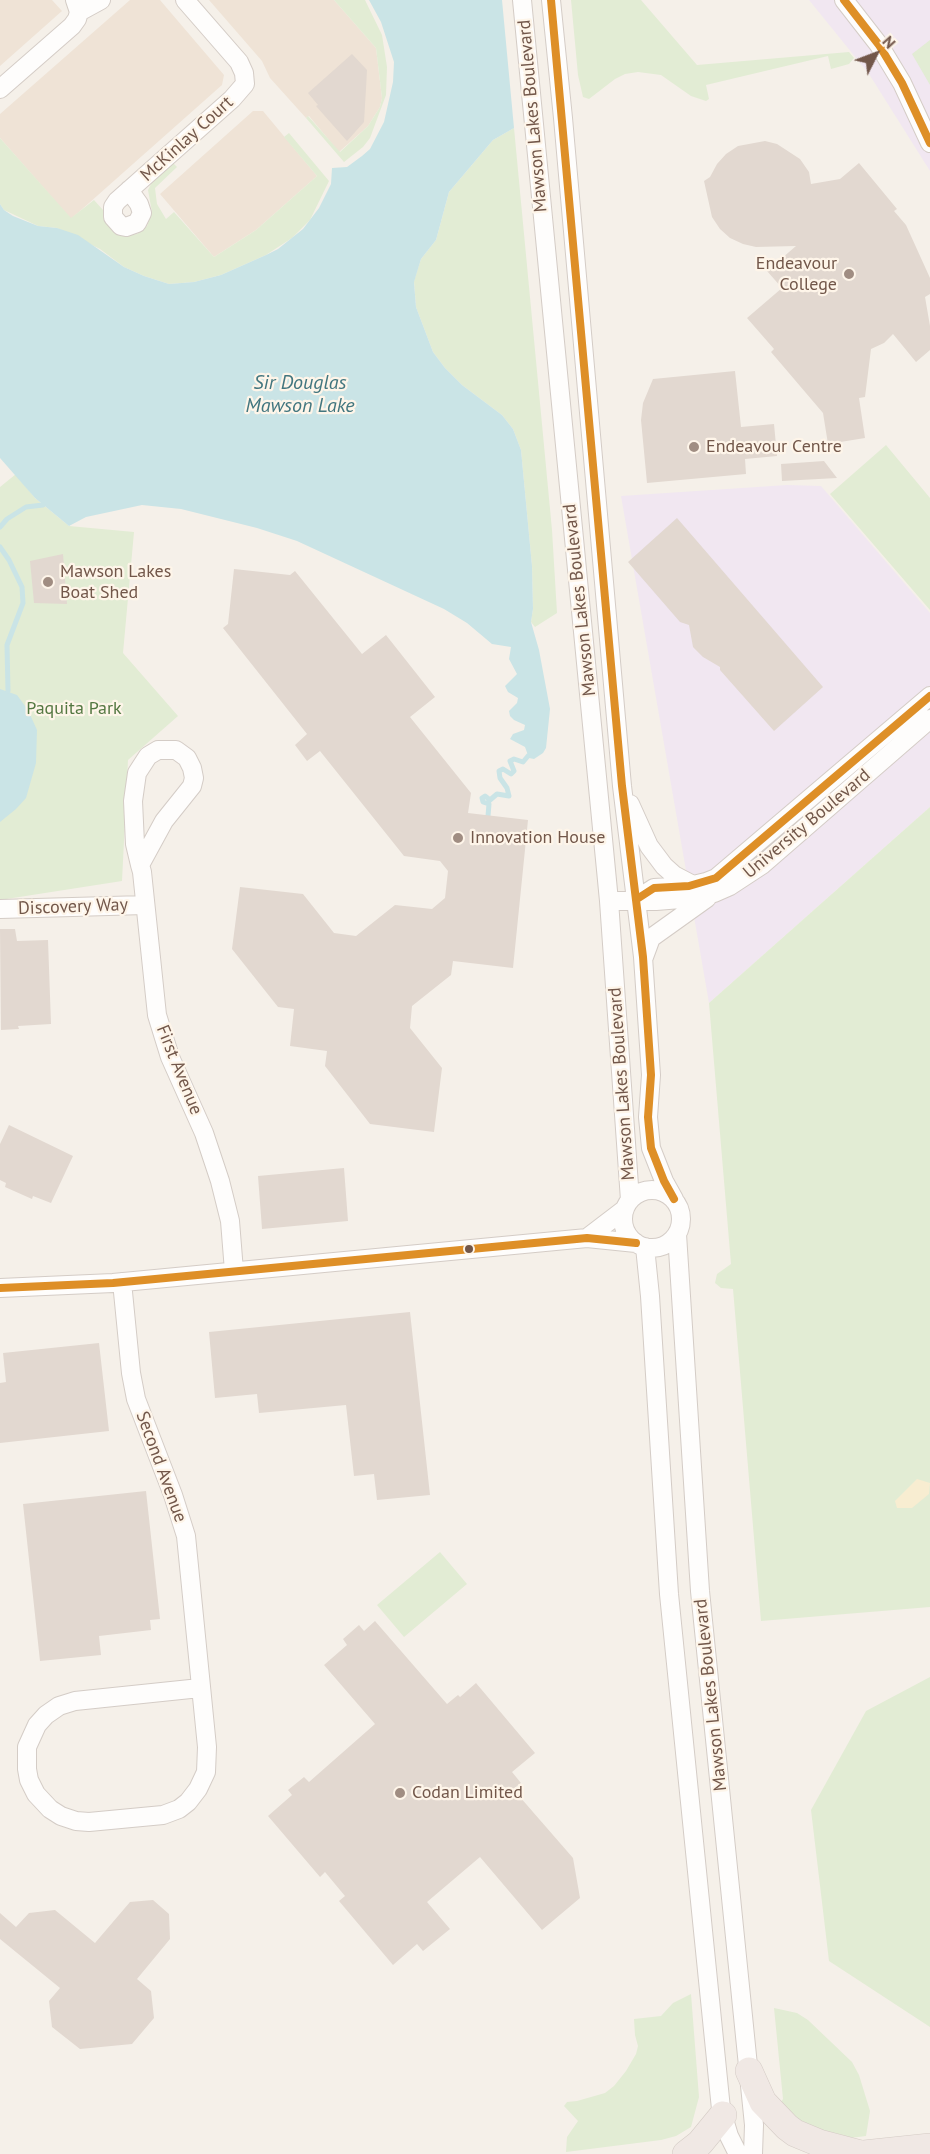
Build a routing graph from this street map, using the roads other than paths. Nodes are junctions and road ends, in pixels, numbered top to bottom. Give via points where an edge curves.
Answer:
1 (101, 0) edge
2 (185, 0) edge
3 (522, 0) edge
4 (551, 0) edge
5 (844, 0) edge
6 (77, 6) edge
7 (0, 89) edge
8 (930, 143) edge
9 (129, 190) dead end
10 (930, 696) edge
11 (930, 719) edge
12 (622, 786) junction
13 (140, 865) junction
14 (693, 885) junction
15 (714, 894) junction
16 (637, 899) junction
17 (609, 900) junction
18 (145, 905) junction
19 (0, 909) edge
20 (644, 957) junction
21 (674, 1200) junction
22 (628, 1204) junction
23 (677, 1234) junction
24 (587, 1238) junction
25 (640, 1245) junction
26 (234, 1271) junction
27 (122, 1282) junction
28 (0, 1288) edge
29 (200, 1688) junction
30 (748, 2071) junction
31 (723, 2115) junction
32 (930, 2147) edge
33 (686, 2154) edge
34 (738, 2154) edge
35 (753, 2154) edge
36 (862, 2154) edge

1 - 6 street
2 - 9 street, McKinlay Court via 239,63 244,84
3 - 17 street, Mawson Lakes Boulevard
4 - 12 street, Mawson Lakes Boulevard
5 - 8 street via 902,83
6 - 7 street via 77,19 72,26
10 - 14 street, University Boulevard via 728,868
11 - 15 street, University Boulevard via 762,865
12 - 14 street via 649,846 674,875
12 - 16 street, Mawson Lakes Boulevard
13 - 13 street, First Avenue via 133,801 137,773 148,756 158,750 176,750 192,768 192,786 164,821
13 - 18 street, First Avenue
14 - 16 street, University Boulevard via 654,888
15 - 16 street, University Boulevard via 656,901
15 - 20 street via 651,938
16 - 17 street
16 - 20 street, Mawson Lakes Boulevard
17 - 22 street, Mawson Lakes Boulevard
18 - 19 street, Discovery Way
18 - 26 street, First Avenue via 157,1015 220,1181 230,1221
20 - 21 street, Mawson Lakes Boulevard via 651,1148
21 - 22 street via 657,1191 647,1191
21 - 23 street via 681,1216
22 - 24 street
22 - 25 street via 623,1218 625,1228
23 - 25 street via 663,1246
23 - 30 street, Mawson Lakes Boulevard via 700,1591
24 - 25 street
24 - 26 street
25 - 31 street, Mawson Lakes Boulevard via 650,1296 669,1594
26 - 27 street
27 - 28 street
27 - 29 street, Second Avenue via 136,1400 186,1536
29 - 29 street, Second Avenue via 206,1772 195,1794 179,1809 163,1815 85,1822 61,1816 36,1794 29,1780 27,1747 37,1725 59,1706
30 - 35 street, Mawson Lakes Boulevard
30 - 36 highway via 763,2102 795,2133
31 - 33 highway
31 - 34 street, Mawson Lakes Boulevard
32 - 36 highway

